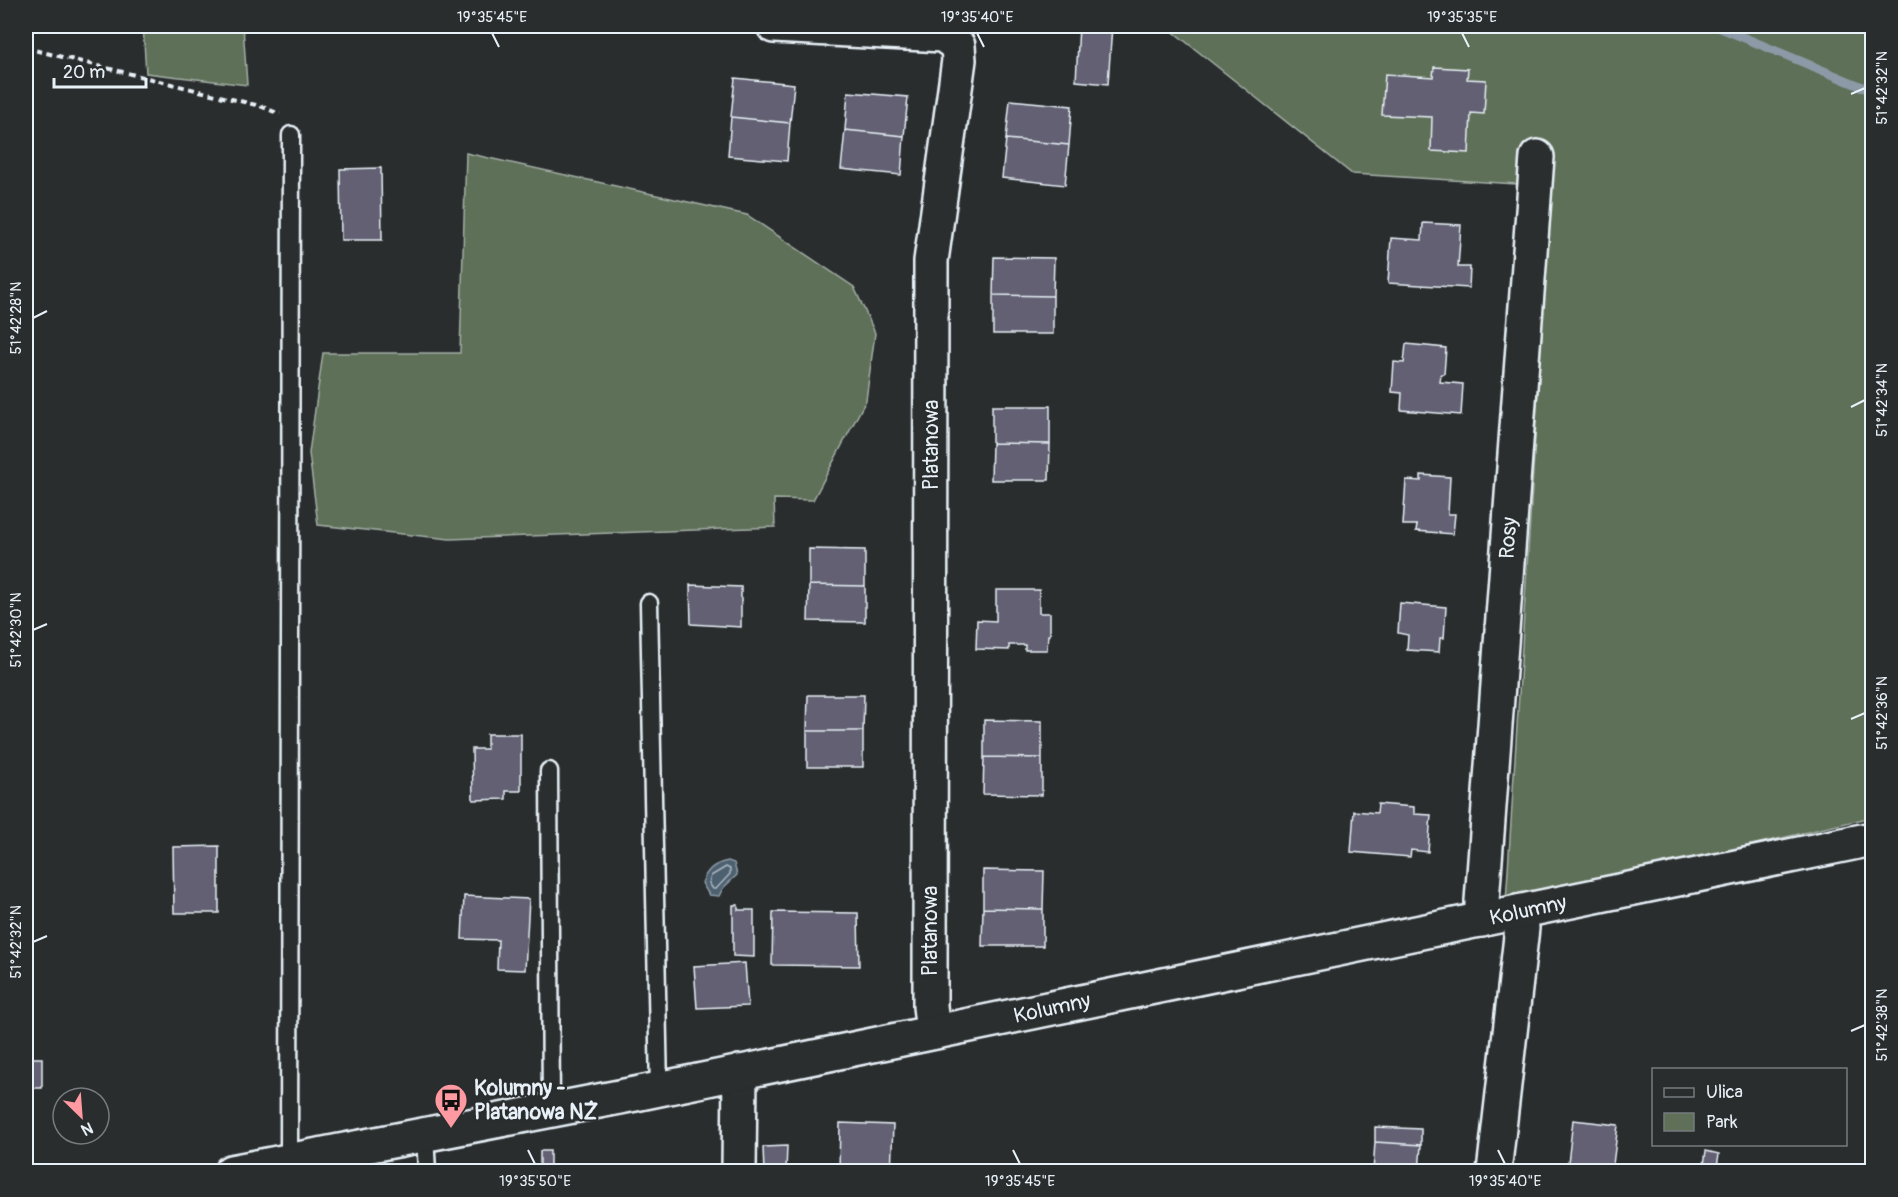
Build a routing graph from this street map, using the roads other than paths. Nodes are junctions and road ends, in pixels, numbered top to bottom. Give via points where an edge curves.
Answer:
1 (774, 26) edge
2 (291, 135) road end
3 (1537, 157) dead end
4 (649, 603) dead end
5 (549, 771) dead end
6 (1872, 839) edge
7 (1518, 912) junction
8 (1482, 920) junction
9 (933, 1032) junction
10 (740, 1072) junction
11 (659, 1089) junction
12 (551, 1110) junction
13 (425, 1134) junction
14 (289, 1161) junction
15 (231, 1172) edge
16 (427, 1172) edge
17 (739, 1172) edge
18 (1494, 1172) edge

1 - 9 street, Platanowa via 943,35 958,46 931,261
2 - 14 lane
3 - 8 street, Rosy
4 - 11 lane
5 - 12 lane
6 - 7 street, Kolumny
7 - 8 street, Kolumny
7 - 18 street via 1522,928
8 - 9 street, Kolumny
9 - 10 street, Kolumny
10 - 11 street, Kolumny
10 - 17 street
11 - 12 street, Kolumny
12 - 13 street, Kolumny
13 - 14 street, Kolumny
13 - 16 lane
14 - 15 street, Kolumny

